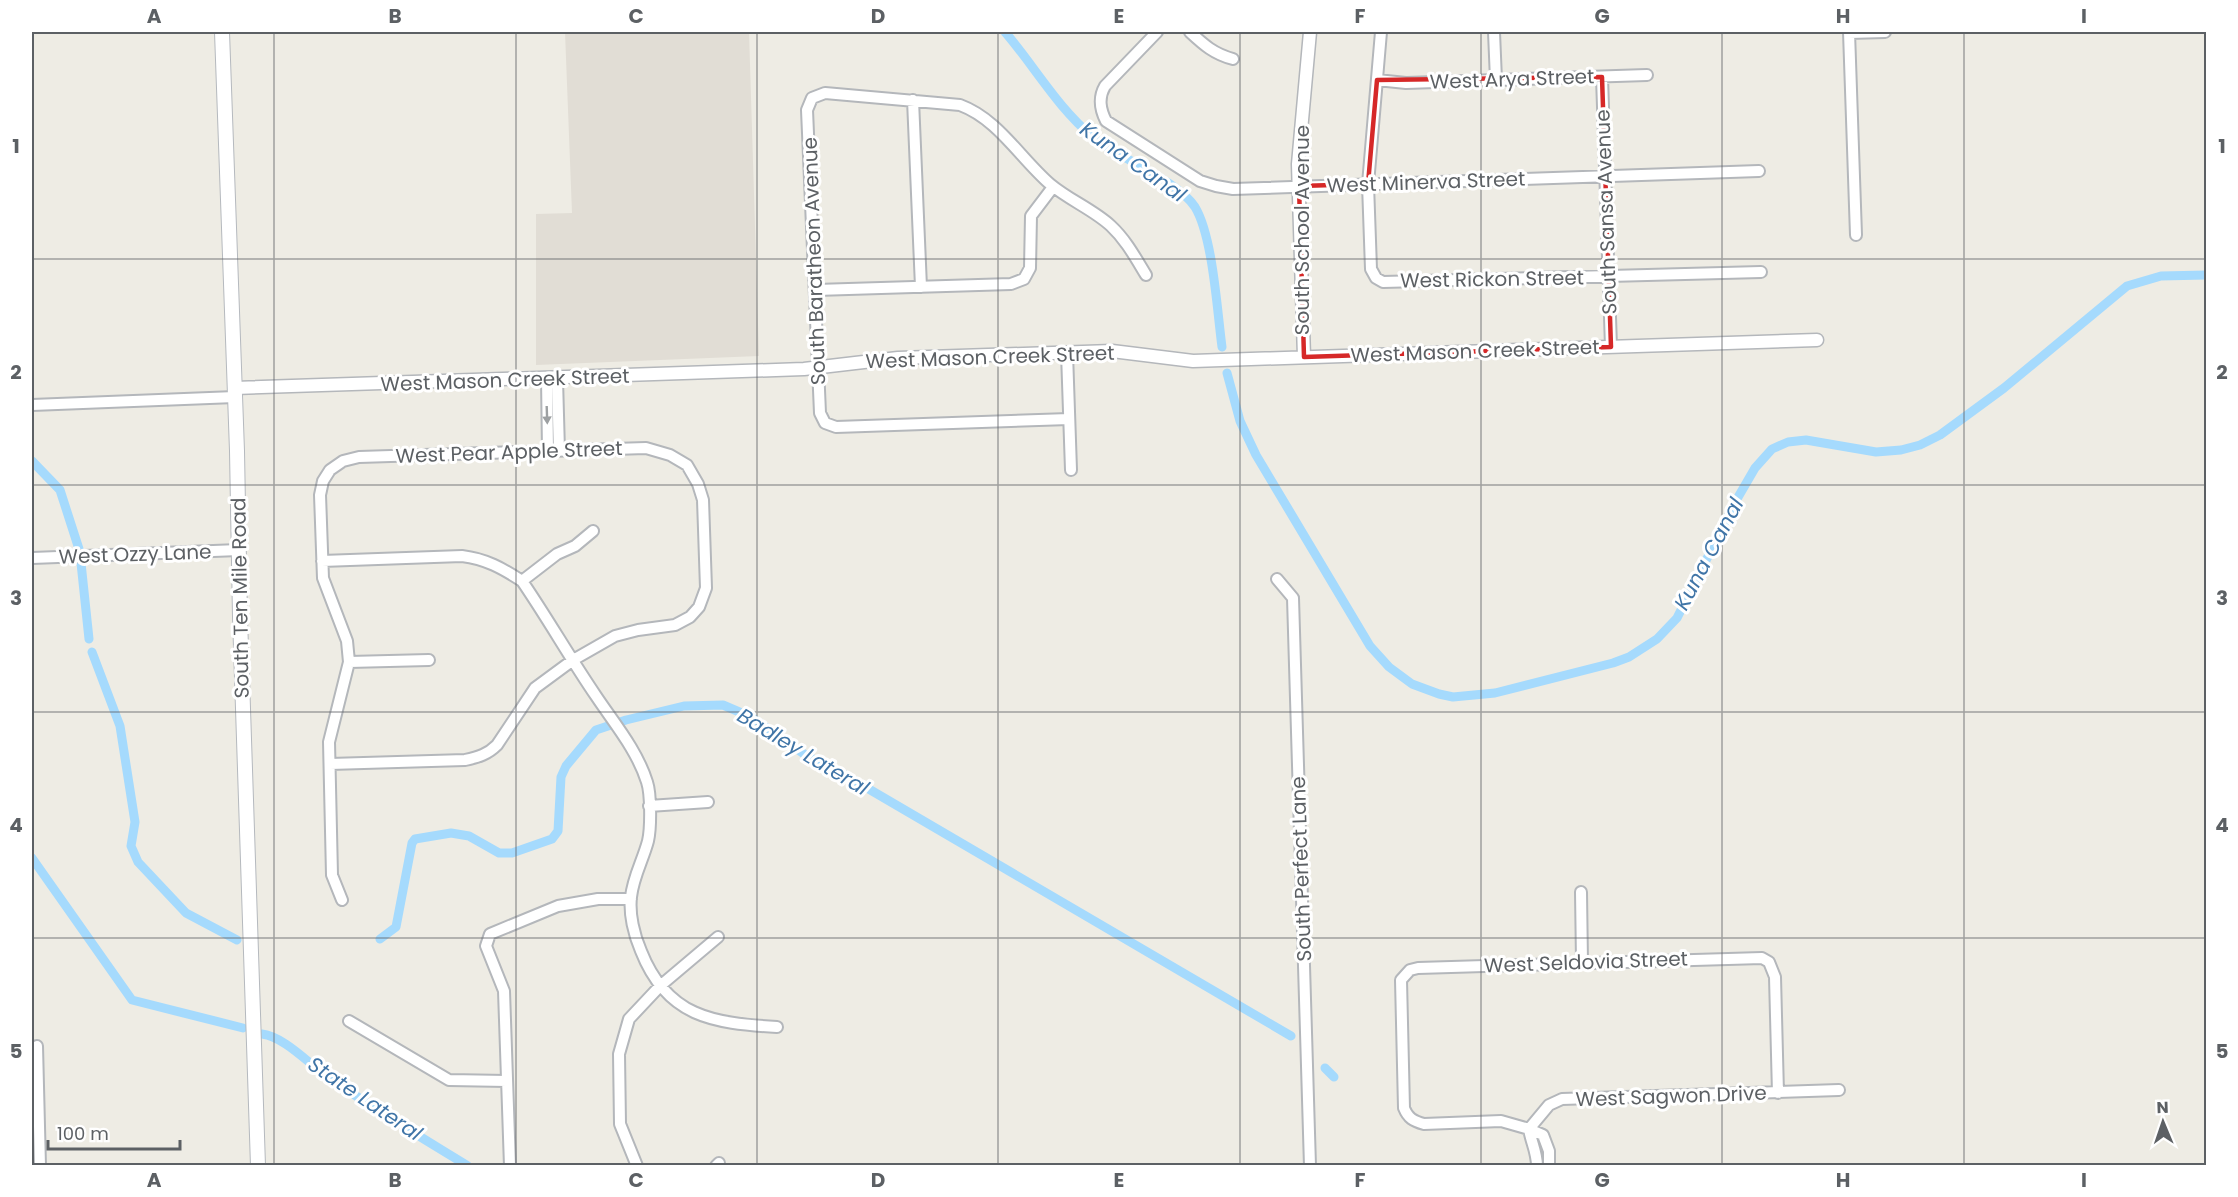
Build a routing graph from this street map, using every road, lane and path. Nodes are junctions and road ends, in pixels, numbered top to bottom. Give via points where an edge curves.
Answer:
1 (222, 32) edge
2 (1157, 32) edge
3 (1190, 32) edge
4 (1310, 32) edge
5 (1382, 32) edge
6 (1494, 32) edge
7 (1849, 32) edge
8 (1885, 32) edge
9 (1233, 59) dead end
10 (1647, 75) dead end
11 (1602, 77) junction
12 (1377, 80) junction
13 (1496, 80) junction
14 (913, 100) junction
15 (1759, 171) dead end
16 (1605, 176) junction
17 (1368, 184) junction
18 (1299, 186) junction
19 (1053, 187) junction
20 (1856, 236) dead end
21 (1761, 272) dead end
22 (1146, 275) dead end
23 (1608, 276) junction
24 (921, 287) junction
25 (816, 290) junction
26 (1817, 340) dead end
27 (1611, 347) junction
28 (1067, 352) junction
29 (1304, 357) junction
30 (819, 368) junction
31 (552, 379) junction
32 (235, 393) junction
33 (32, 405) edge
34 (1069, 419) junction
35 (554, 451) junction
36 (1071, 470) dead end
37 (593, 531) dead end
38 (238, 550) junction
39 (32, 558) edge
40 (322, 561) junction
41 (1277, 579) dead end
42 (522, 581) junction
43 (429, 660) dead end
44 (573, 660) junction
45 (349, 662) junction
46 (330, 764) junction
47 (708, 802) dead end
48 (650, 806) junction
49 (1581, 892) dead end
50 (630, 899) junction
51 (342, 900) dead end
52 (718, 937) dead end
53 (1582, 962) junction
54 (660, 986) junction
55 (349, 1021) dead end
56 (777, 1027) dead end
57 (37, 1046) dead end
58 (507, 1081) junction
59 (1839, 1090) dead end
60 (1778, 1093) junction
61 (35, 1103) edge
62 (1529, 1129) junction
63 (40, 1166) edge
64 (258, 1166) edge
65 (510, 1166) edge
66 (637, 1166) edge
67 (1310, 1166) edge
68 (1537, 1166) edge
69 (1549, 1166) edge

1 - 32 main road, South Ten Mile Road
2 - 18 street, West Minerva Street via 1101,93 1101,112 1106,121 1200,181 1233,189
3 - 9 street via 1208,49
4 - 18 street, South School Avenue
5 - 12 street
6 - 13 street
7 - 8 street
7 - 20 street
10 - 11 street, West Arya Street
11 - 13 street, West Arya Street
11 - 16 street, South Sansa Avenue
12 - 13 street, West Arya Street
12 - 17 street
14 - 19 street via 974,110
14 - 24 street
14 - 25 street, South Baratheon Avenue via 825,93 812,98 807,110
15 - 16 street, West Minerva Street
16 - 17 street, West Minerva Street
16 - 23 street, South Sansa Avenue
17 - 18 street, West Minerva Street
17 - 23 street, West Rickon Street via 1371,269 1383,282
18 - 29 street, South School Avenue
19 - 22 street via 1109,224 1127,243
19 - 24 street via 1031,216 1030,268 1024,279 1011,284
21 - 23 street, West Rickon Street
23 - 27 street, South Sansa Avenue
24 - 25 street
25 - 30 street, South Baratheon Avenue
26 - 27 street, West Mason Creek Street
27 - 29 street, West Mason Creek Street
28 - 29 street, West Mason Creek Street via 1112,351 1193,361
28 - 30 street, West Mason Creek Street via 898,358
28 - 34 street
30 - 31 street, West Mason Creek Street
30 - 34 street, South Baratheon Avenue via 820,413 825,423 836,427
31 - 32 street, West Mason Creek Street
31 - 35 street
32 - 33 street
32 - 38 main road, South Ten Mile Road
34 - 36 street
35 - 40 street, West Pear Apple Street via 359,457 343,461 330,470 320,495
35 - 44 street, West Pear Apple Street via 646,448 670,455 687,465 704,500 706,588 699,607 675,625 615,636
37 - 42 street
38 - 39 street, West Ozzy Lane
38 - 64 main road, South Ten Mile Road
40 - 42 street via 462,556 500,566
40 - 45 street via 328,594 347,641
41 - 67 street, South Perfect Lane via 1293,598
42 - 44 street
43 - 45 street
44 - 46 street via 535,688 498,745 479,758
44 - 48 street via 636,756 648,783
45 - 46 street via 329,742
46 - 51 street via 332,875
47 - 48 street
48 - 50 street via 649,839
49 - 53 street
50 - 54 street via 636,940
50 - 58 street via 598,899 558,906 490,934 486,946 504,991
52 - 54 street
53 - 60 street, West Seldovia Street via 1752,957 1769,962 1775,977
53 - 62 street, West Seldovia Street via 1418,968 1404,975 1400,987 1404,1108 1410,1119 1424,1124 1502,1121
54 - 56 street via 680,1005 706,1017 733,1025
54 - 66 street via 629,1019 619,1054 620,1124
55 - 58 street via 449,1080
57 - 61 street
58 - 65 street
59 - 60 street, West Sagwon Drive
60 - 62 street, West Sagwon Drive via 1562,1099 1550,1105
61 - 63 street
62 - 68 street
62 - 69 street via 1543,1135 1549,1150

